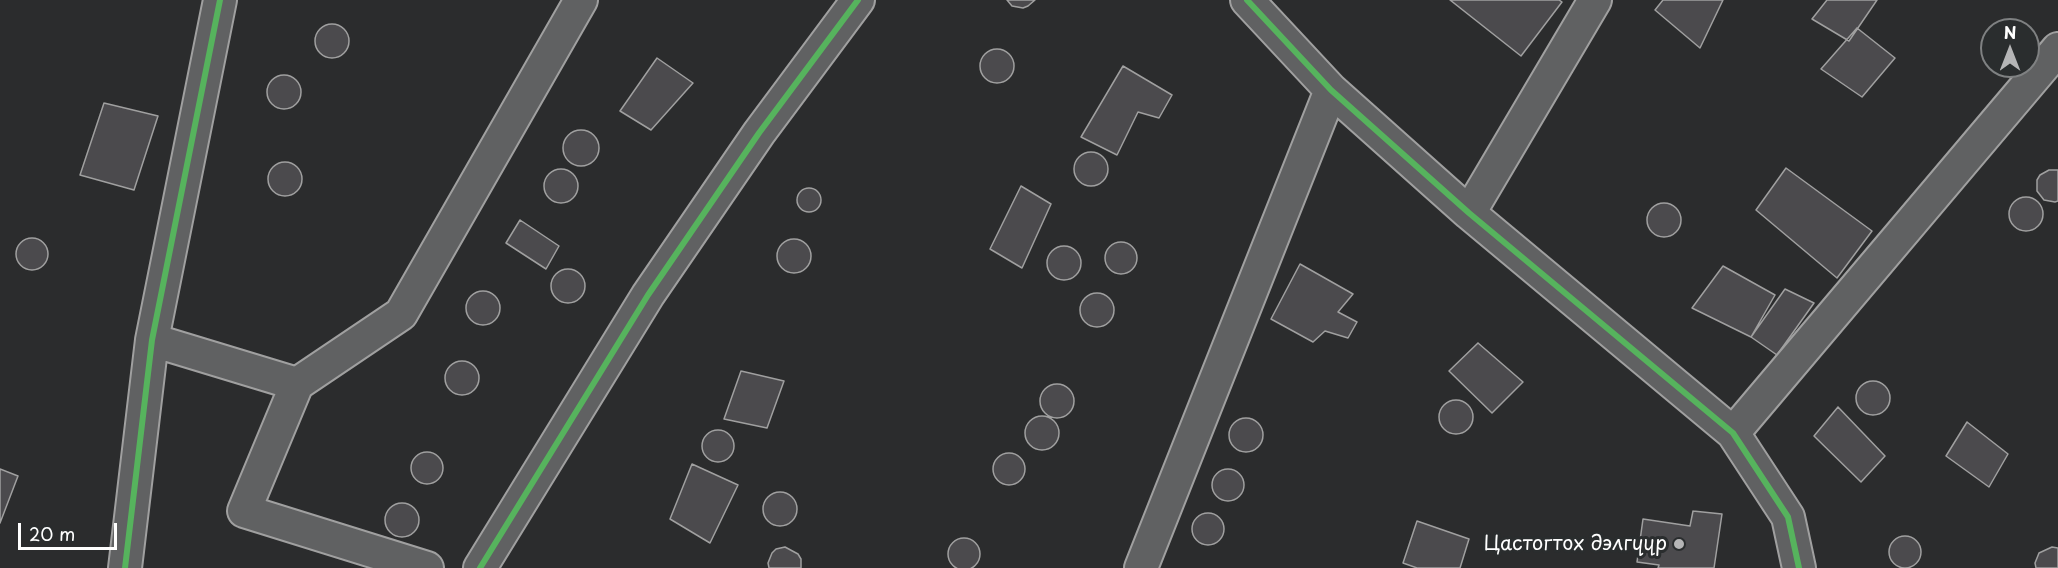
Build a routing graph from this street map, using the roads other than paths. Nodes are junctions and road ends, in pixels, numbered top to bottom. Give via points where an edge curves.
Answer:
1 (219, 0) edge
2 (581, 0) edge
3 (858, 0) edge
4 (1247, 0) edge
5 (1595, 0) edge
6 (2058, 49) edge
7 (1331, 90) junction
8 (1469, 213) junction
9 (152, 340) junction
10 (297, 384) junction
11 (1733, 433) junction
12 (124, 568) edge
13 (427, 568) edge
14 (480, 568) edge
15 (1141, 568) edge
16 (1799, 568) edge

1 - 9 street
2 - 10 street via 401,314
3 - 14 street via 759,133 648,295
4 - 7 street
5 - 8 street
6 - 11 street
7 - 8 street
7 - 15 street
8 - 11 street
9 - 10 street
9 - 12 street
10 - 13 street via 244,511
11 - 16 street via 1788,517

